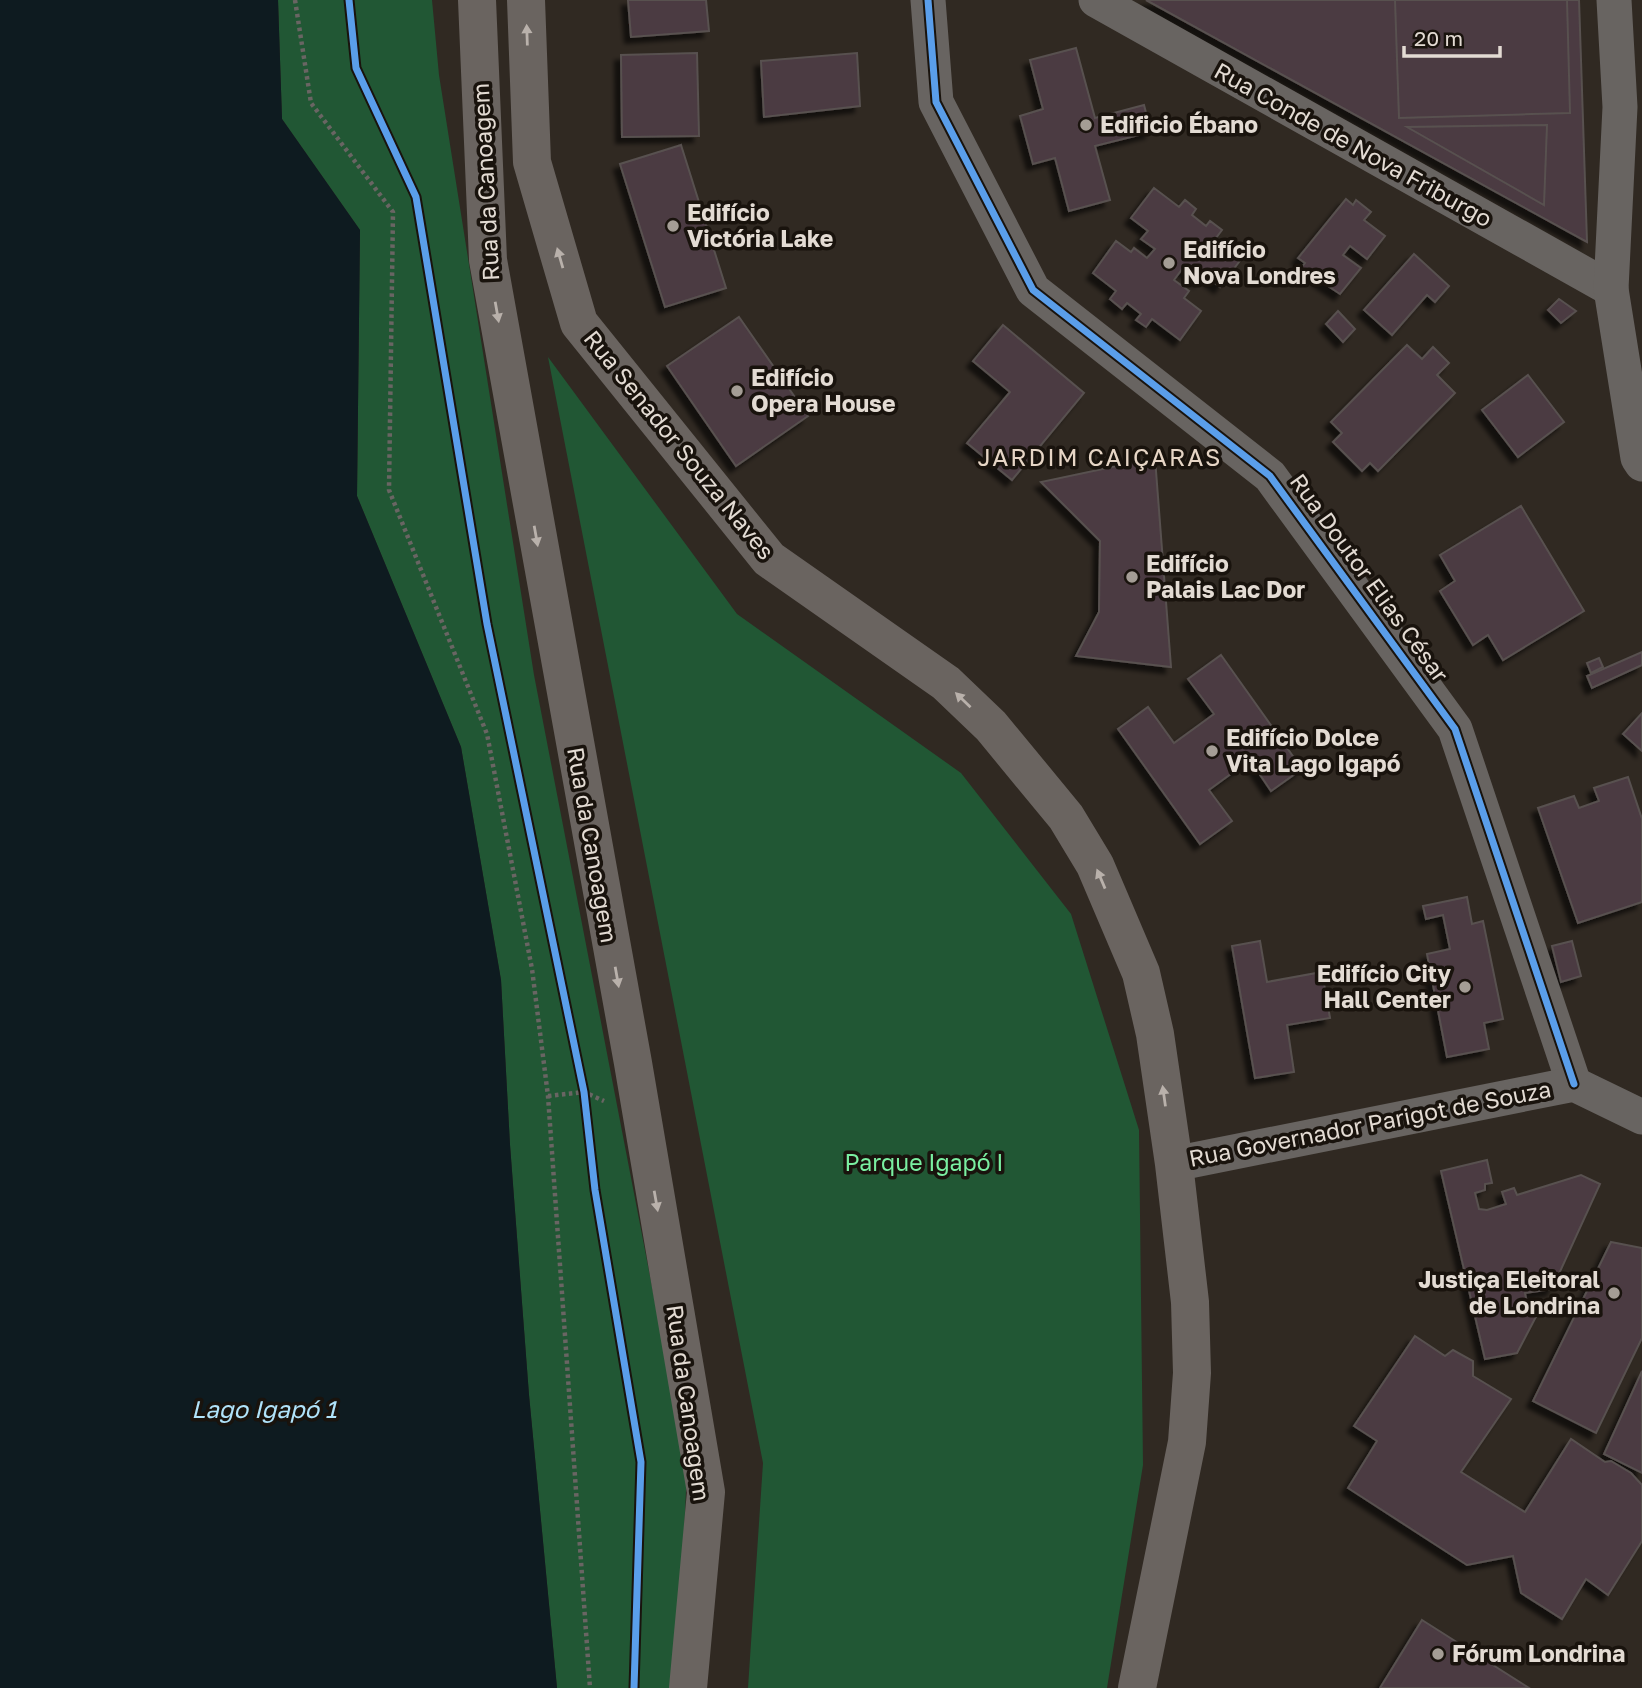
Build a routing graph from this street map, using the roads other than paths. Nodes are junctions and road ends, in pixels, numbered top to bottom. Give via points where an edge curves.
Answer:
1 (477, 0) edge
2 (526, 0) edge
3 (928, 0) edge
4 (1096, 0) edge
5 (1614, 0) edge
6 (1631, 114) edge
7 (1611, 289) junction
8 (1642, 464) edge
9 (1574, 1084) junction
10 (1642, 1116) edge
11 (1174, 1164) junction
12 (688, 1688) edge
13 (1137, 1688) edge

1 -> 12 main road, Rua da Canoagem via 488,260 706,1492
11 -> 2 main road, Rua Senador Souza Naves via 1156,1034 1141,973 1095,865 1066,817 991,726 946,683 769,559 579,323 532,162
3 - 9 street, Rua Doutor Elias César via 936,102 1033,290 1270,476 1455,729
4 - 7 street, Rua Conde de Nova Friburgo
5 - 6 street
6 - 7 street
7 - 8 street
9 - 10 street, Rua Governador Parigot de Souza
9 - 11 street, Rua Governador Parigot de Souza
11 - 13 main road, Rua Senador Souza Naves via 1190,1302 1192,1373 1187,1442

